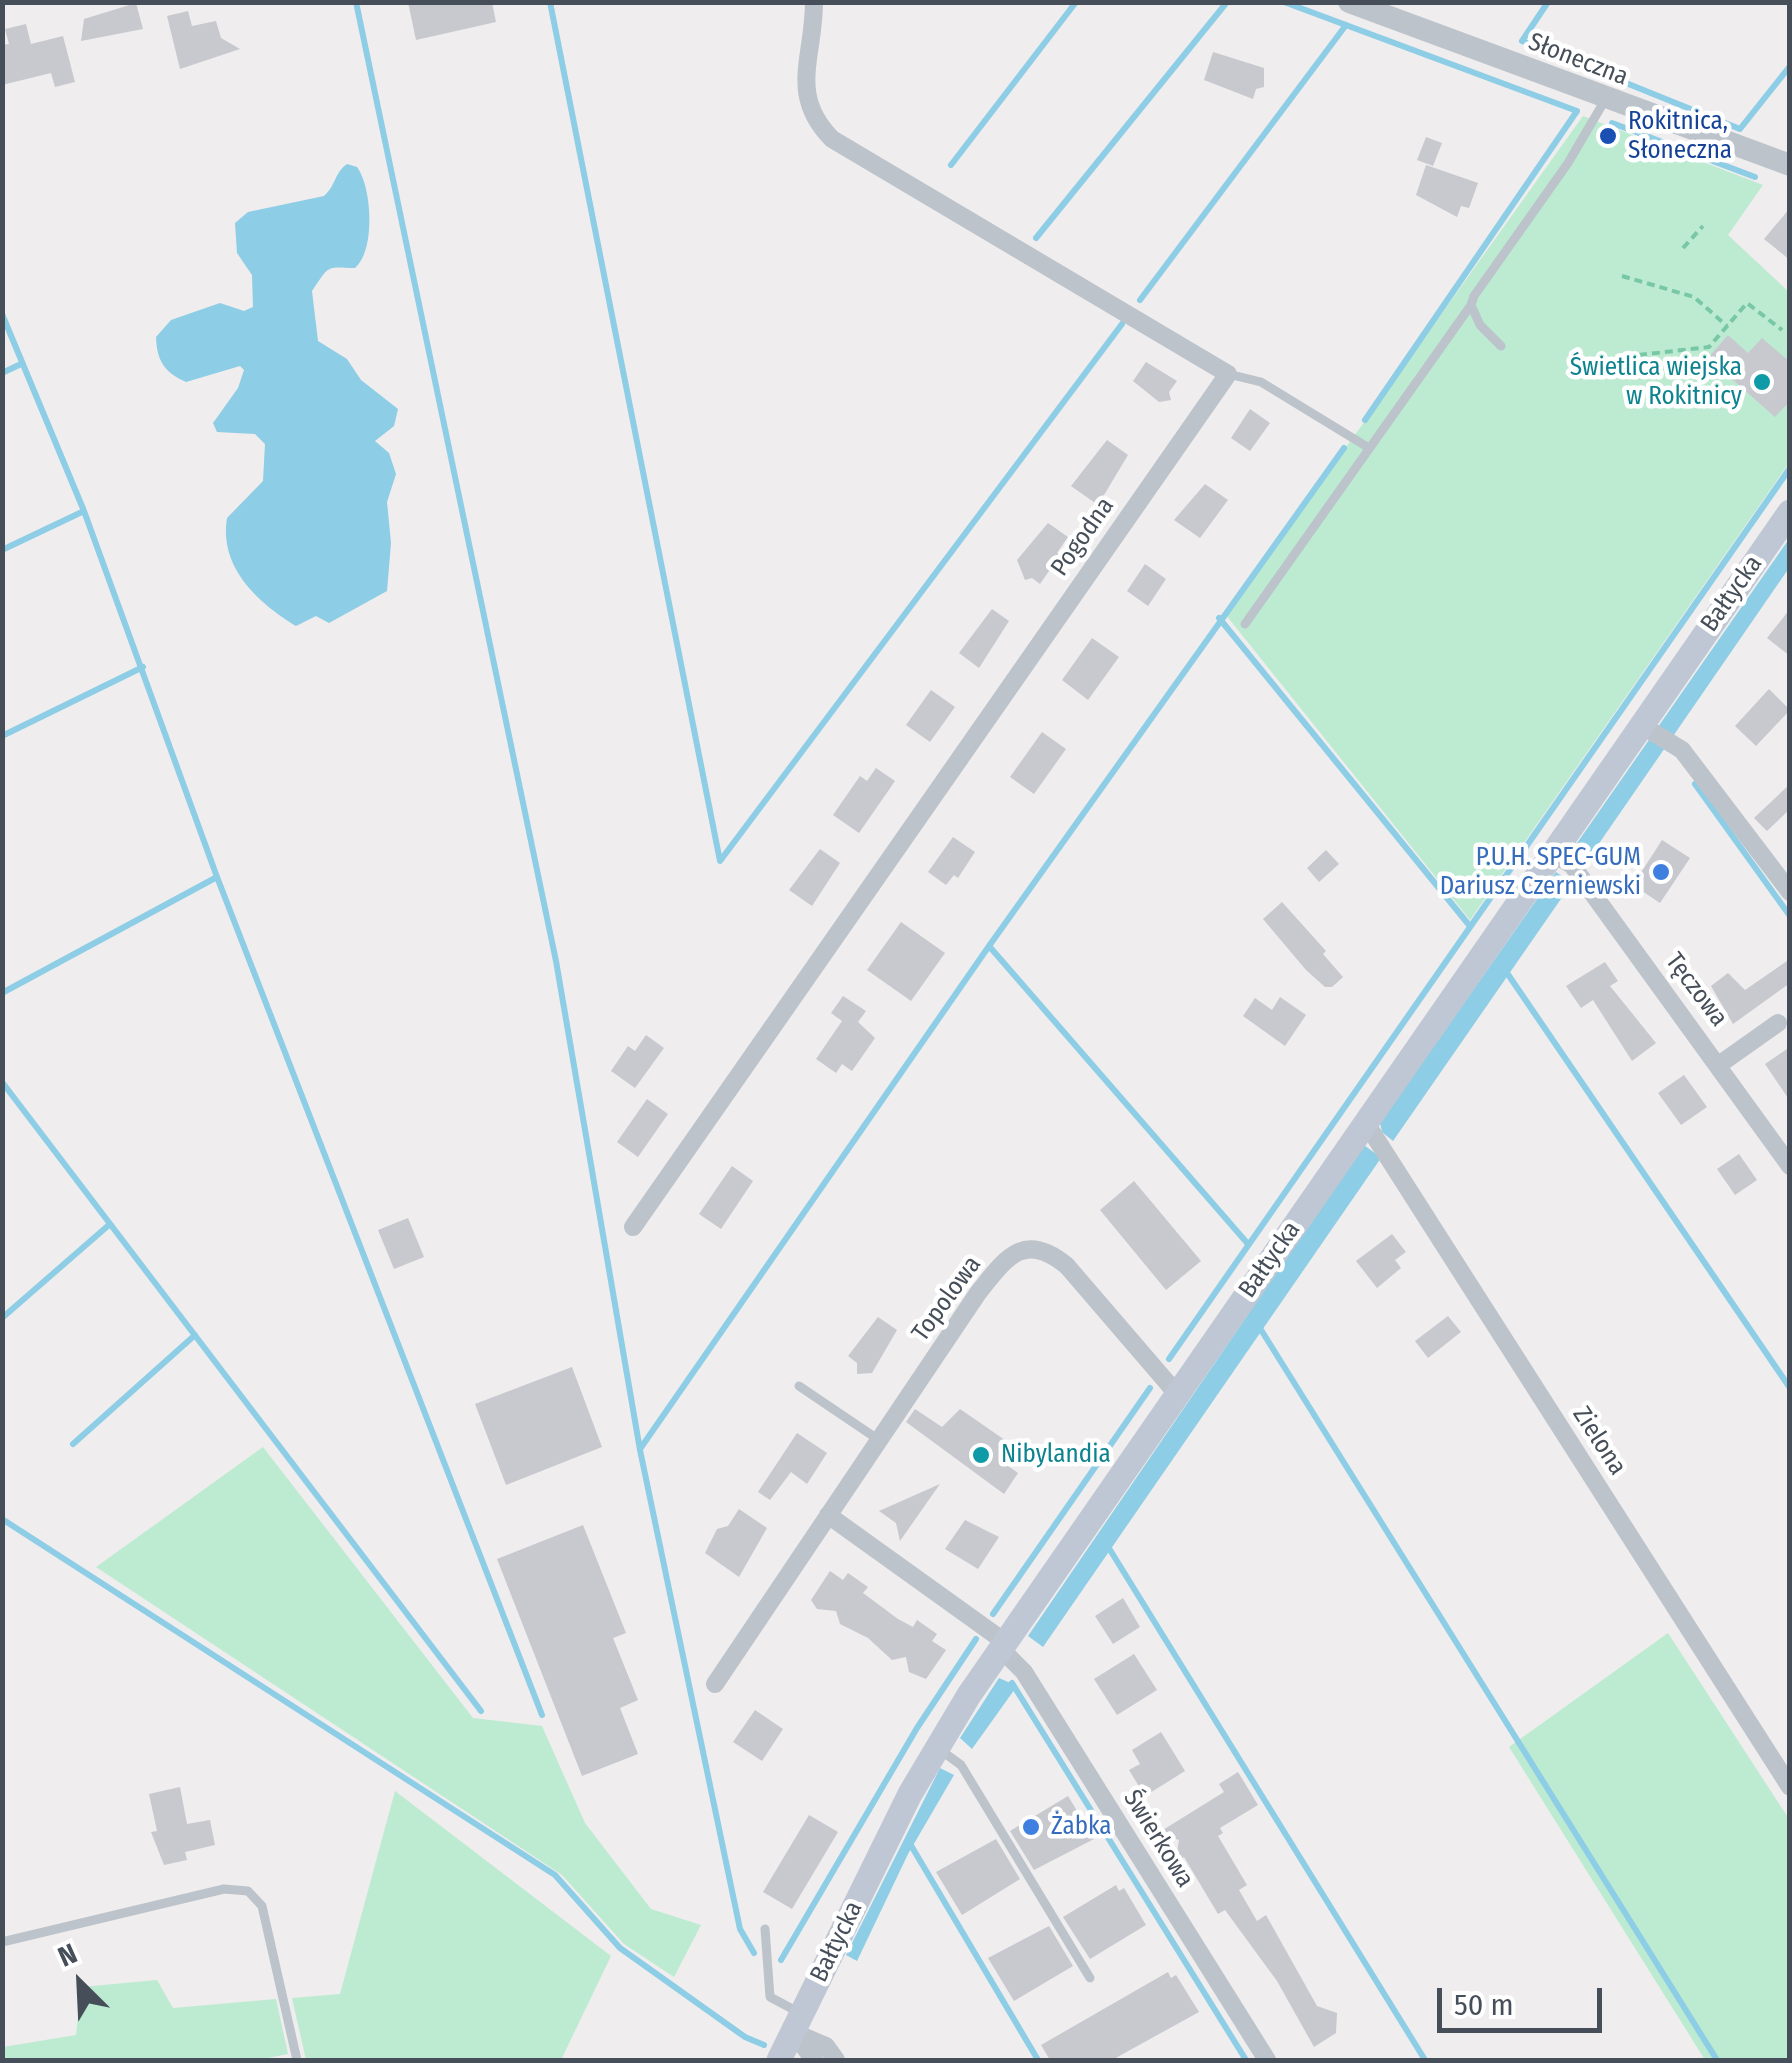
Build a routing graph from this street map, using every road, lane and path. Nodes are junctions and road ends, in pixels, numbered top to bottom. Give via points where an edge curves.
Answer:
1 (814, 2) edge
2 (1349, 2) edge
3 (1606, 100) junction
4 (1790, 166) edge
5 (1703, 226) dead end
6 (1683, 248) dead end
7 (1622, 276) dead end
8 (1471, 305) junction
9 (1728, 326) junction
10 (1782, 330) dead end
11 (1501, 346) dead end
12 (1639, 355) dead end
13 (1228, 374) junction
14 (1369, 448) junction
15 (1790, 512) edge
16 (1245, 624) dead end
17 (1647, 728) junction
18 (1553, 854) junction
19 (1790, 892) edge
20 (1778, 1023) dead end
21 (1720, 1064) junction
22 (1366, 1123) junction
23 (1790, 1166) edge
24 (633, 1226) dead end
25 (799, 1386) dead end
26 (1177, 1394) junction
27 (879, 1440) junction
28 (828, 1515) junction
29 (1003, 1646) junction
30 (714, 1684) dead end
31 (936, 1747) junction
32 (1790, 1786) edge
33 (765, 1929) dead end
34 (2, 1942) edge
35 (1090, 1978) dead end
36 (798, 2023) junction
37 (297, 2060) edge
38 (779, 2060) edge
39 (814, 2060) edge
40 (836, 2060) edge
41 (1266, 2060) edge

1 - 13 street via 804,91 812,119 832,139
2 - 3 street, Słoneczna
3 - 4 street, Słoneczna
3 - 8 lane
5 - 6 path
7 - 9 path via 1694,297
8 - 11 lane
8 - 14 lane
9 - 10 path via 1747,303
9 - 12 path via 1709,347
13 - 14 lane via 1261,382
13 - 24 street, Pogodna
14 - 16 lane
15 - 17 main road, Bałtycka
17 - 18 main road, Bałtycka
17 - 19 street via 1674,743
18 - 21 street, Tęczowa via 1572,865
18 - 22 main road, Bałtycka
20 - 21 street
21 - 23 street, Tęczowa
22 - 26 main road, Bałtycka
22 - 32 street, Zielona
25 - 27 lane
26 - 27 street, Topolowa via 1067,1266 1032,1248 1014,1252 998,1268
26 - 29 main road, Bałtycka
27 - 28 street, Topolowa
28 - 29 street
28 - 30 street, Topolowa
29 - 31 main road, Bałtycka
29 - 41 street, Świerkowa
31 - 35 lane via 960,1766
31 - 36 main road, Bałtycka
33 - 36 lane via 770,1998
34 - 37 lane via 224,1889 248,1891 262,1906
36 - 38 main road, Bałtycka
36 - 39 street
36 - 40 street

